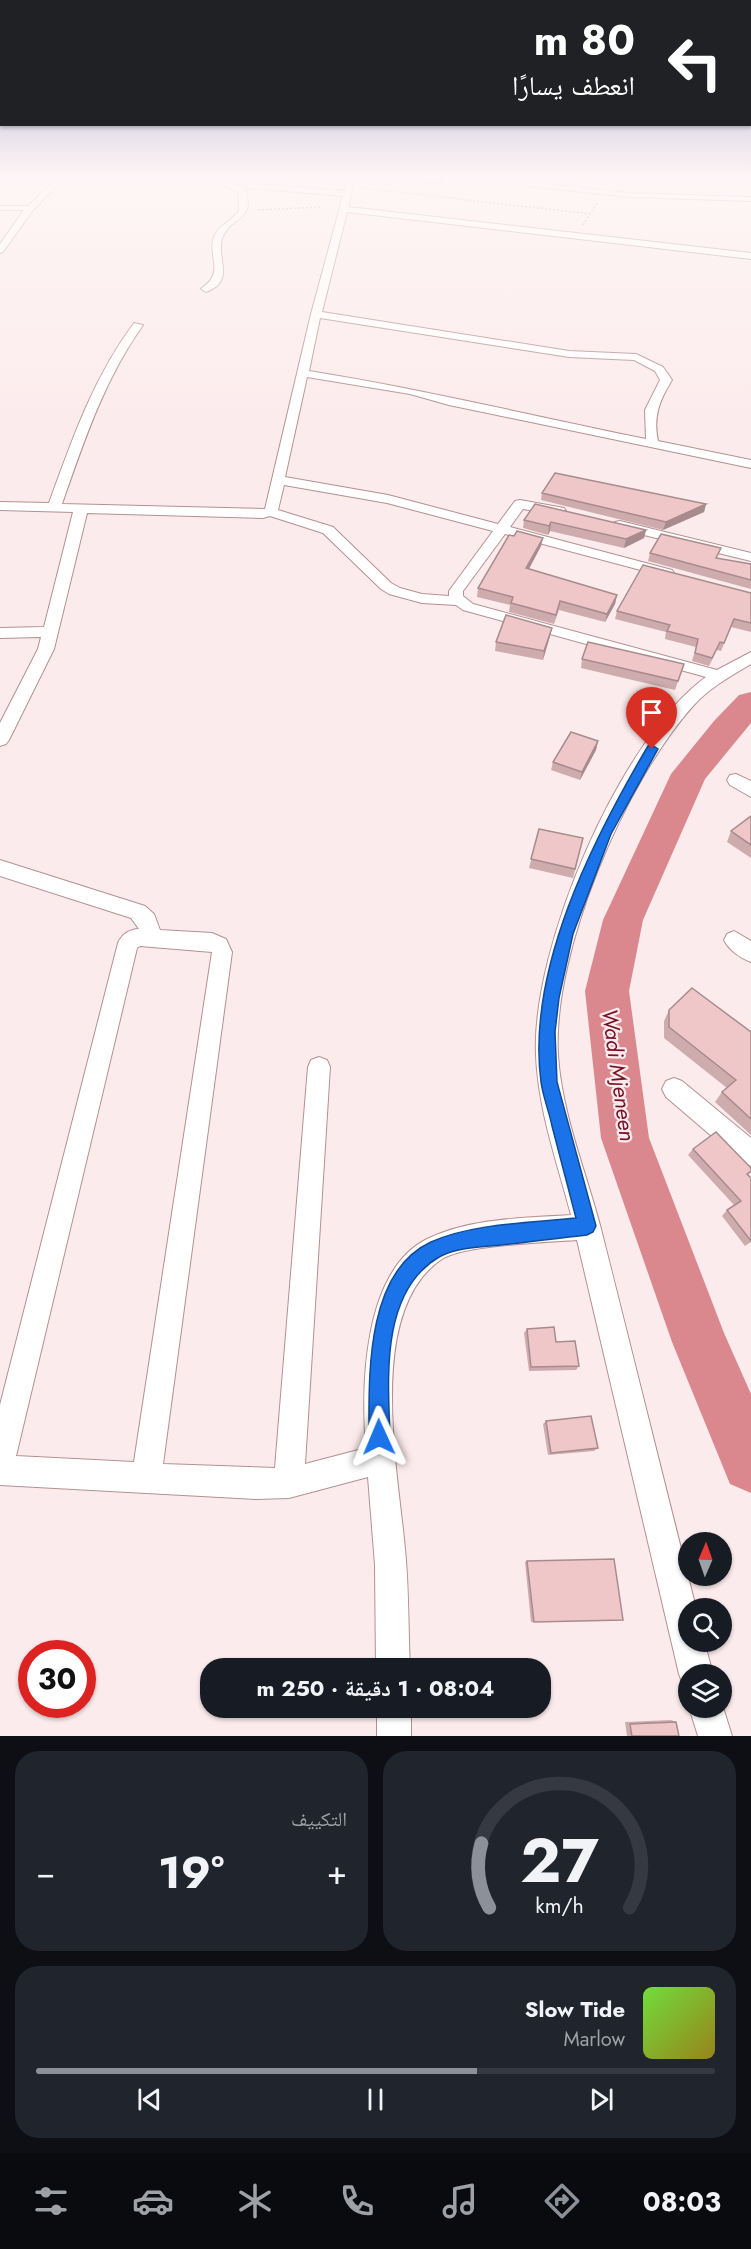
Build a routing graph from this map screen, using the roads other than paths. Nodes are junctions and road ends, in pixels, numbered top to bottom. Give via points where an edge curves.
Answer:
1 (219, 260) edge
2 (330, 260) edge
3 (206, 289) dead end
4 (316, 314) junction
5 (138, 325) dead end
6 (302, 373) junction
7 (653, 444) junction
8 (751, 464) edge
9 (278, 480) junction
10 (0, 506) edge
11 (54, 508) junction
12 (81, 508) junction
13 (271, 512) junction
14 (569, 513) edge
15 (611, 523) edge
16 (502, 530) junction
17 (751, 557) edge
18 (686, 578) edge
19 (460, 601) junction
20 (49, 632) junction
21 (0, 633) edge
22 (751, 657) edge
23 (717, 675) junction
24 (0, 740) edge
25 (0, 868) edge
26 (153, 939) junction
27 (734, 940) dead end
28 (751, 952) edge
29 (319, 1067) dead end
30 (674, 1089) dead end
31 (751, 1154) edge
32 (587, 1226) junction
33 (380, 1459) junction
34 (0, 1463) edge
35 (0, 1470) edge
36 (146, 1479) junction
37 (289, 1483) junction
38 (393, 1658) edge
39 (694, 1664) edge
40 (394, 1718) edge
41 (709, 1718) edge
42 (394, 1736) edge
43 (714, 1736) edge

1 - 3 street via 220,274
2 - 4 street
4 - 6 street
4 - 7 street via 569,354 640,357 662,371 666,380 650,408
5 - 11 street via 88,413
6 - 7 street via 411,391
6 - 9 street
7 - 8 street
9 - 13 street
9 - 16 street via 388,499
10 - 11 street
11 - 12 street
12 - 13 street
12 - 20 street
13 - 19 street via 328,530 394,591 422,600
14 - 16 street via 520,504
15 - 17 street
16 - 18 street
16 - 19 street via 456,591
19 - 23 street via 468,608
20 - 21 street
20 - 24 street via 40,662
22 - 23 street
23 - 32 street via 664,729 605,834 566,934 554,981 547,1032 549,1082
25 - 26 street via 138,912 147,920
26 - 34 street via 136,937 128,944
26 - 36 street via 212,942 222,952
27 - 28 street
29 - 37 street
30 - 31 street
32 - 33 street via 464,1240 435,1249 409,1270 393,1297 378,1371
32 - 39 street
33 - 37 street
33 - 38 street via 390,1550
35 - 36 street
36 - 37 street
40 - 42 street
41 - 43 street

